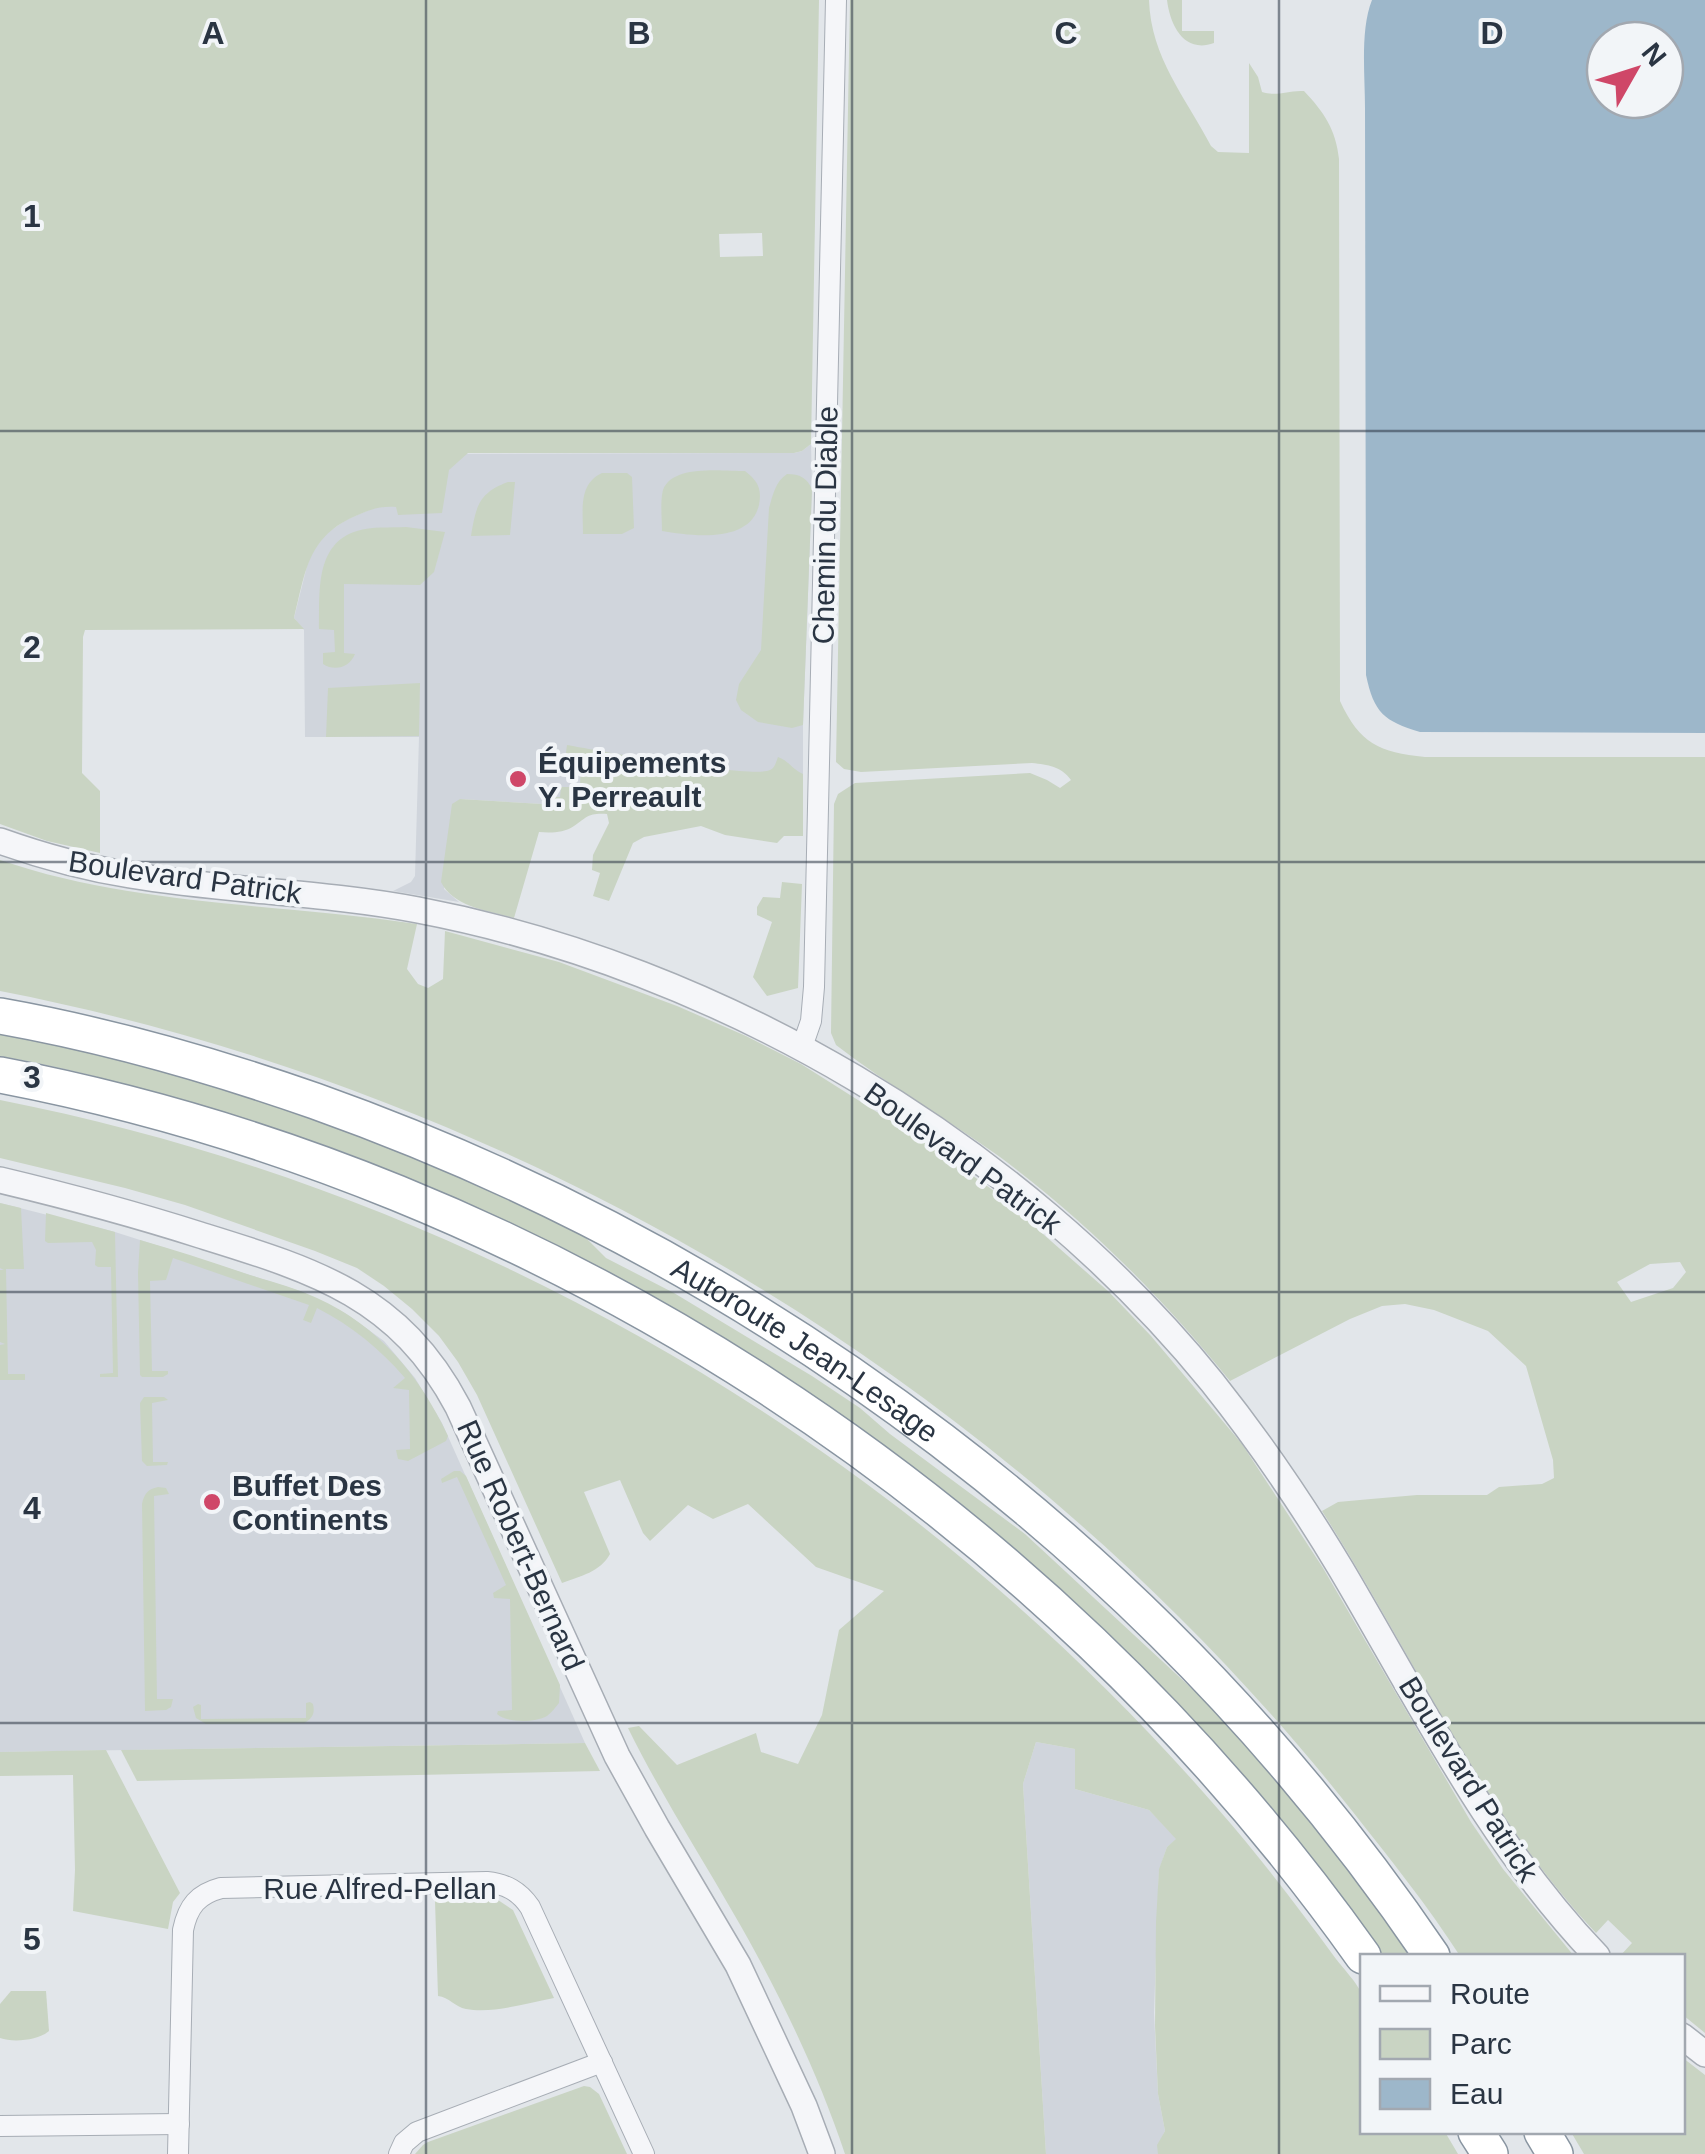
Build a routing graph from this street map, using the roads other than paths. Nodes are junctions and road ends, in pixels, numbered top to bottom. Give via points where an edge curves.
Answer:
1 (836, 0) edge
2 (0, 841) edge
3 (0, 1016) edge
4 (802, 1048) junction
5 (0, 1076) edge
6 (0, 1180) edge
7 (1361, 1954) edge
8 (1431, 1954) edge
9 (1595, 1954) edge
10 (1685, 2038) edge
11 (1705, 2054) edge
12 (602, 2062) junction
13 (179, 2124) junction
14 (0, 2126) edge
15 (178, 2154) edge
16 (399, 2154) edge
17 (644, 2154) edge
18 (822, 2154) edge

1 - 4 street, Chemin du Diable via 814,987
2 - 4 street, Boulevard Patrick via 111,872 400,907 500,929 697,997
3 - 8 highway, Autoroute Jean-Lesage via 202,1064 417,1140 597,1223 832,1362 988,1475 1171,1640 1290,1769
4 - 9 street, Boulevard Patrick via 939,1133 1030,1200 1190,1356 1322,1538 1498,1835
5 - 7 highway, Autoroute Jean-Lesage via 222,1131 426,1206 598,1288 776,1393 950,1518 1100,1650 1249,1808
6 - 18 street, Rue Robert-Bernard via 133,1214 311,1272 370,1304 418,1346 458,1407 628,1776 746,1982
10 - 11 street
12 - 13 street, Rue Alfred-Pellan via 530,1907 501,1884 222,1888 194,1901 183,1930
12 - 16 street via 417,2132
12 - 17 street, Rue Alfred-Pellan
13 - 14 street
13 - 15 street

